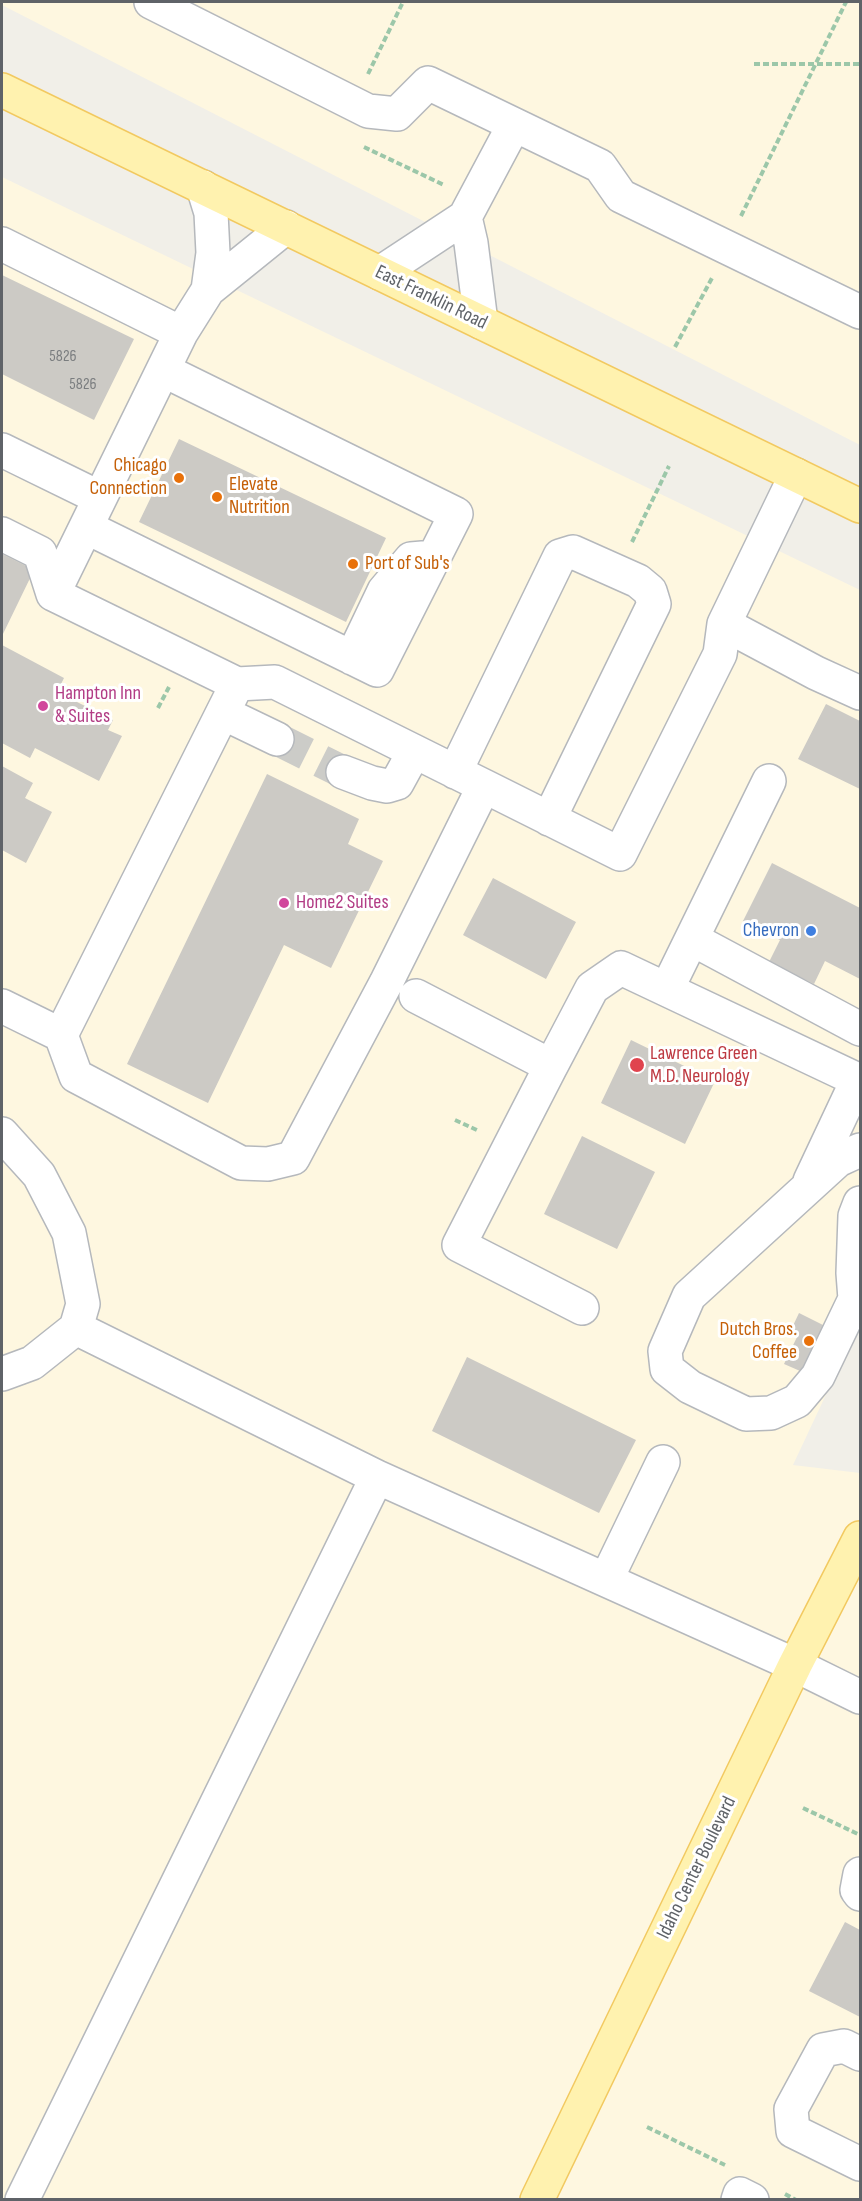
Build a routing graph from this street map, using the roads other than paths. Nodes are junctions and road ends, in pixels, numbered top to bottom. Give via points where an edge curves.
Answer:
1 (151, 2) edge
2 (2, 90) edge
3 (514, 125) junction
4 (203, 187) junction
5 (465, 217) junction
6 (286, 227) junction
7 (2, 244) edge
8 (380, 273) junction
9 (208, 290) junction
10 (861, 312) edge
11 (481, 322) junction
12 (181, 333) junction
13 (164, 370) junction
14 (2, 450) edge
15 (796, 476) junction
16 (100, 498) junction
17 (861, 506) edge
18 (86, 527) junction
19 (2, 534) edge
20 (53, 594) junction
21 (724, 624) junction
22 (237, 684) junction
23 (861, 693) edge
24 (223, 713) junction
25 (277, 740) tunnel mouth
26 (414, 752) junction
27 (343, 772) tunnel mouth
28 (455, 772) junction
29 (769, 781) dead end
30 (484, 786) junction
31 (549, 819) junction
32 (692, 939) junction
33 (667, 989) junction
34 (416, 996) dead end
35 (2, 1006) edge
36 (861, 1029) edge
37 (61, 1035) junction
38 (551, 1066) junction
39 (859, 1080) edge
40 (2, 1134) edge
41 (861, 1150) edge
42 (805, 1191) junction
43 (861, 1203) edge
44 (582, 1308) dead end
45 (76, 1328) junction
46 (2, 1374) edge
47 (663, 1462) dead end
48 (376, 1477) junction
49 (861, 1538) edge
50 (606, 1580) junction
51 (795, 1665) junction
52 (861, 1697) edge
53 (861, 1874) edge
54 (861, 1894) edge
55 (861, 2054) edge
56 (861, 2164) edge
57 (22, 2199) edge
58 (537, 2199) edge
59 (738, 2199) edge
60 (752, 2199) edge

1 - 3 lane via 368,111 397,114 428,83
2 - 4 main road, East Franklin Road
3 - 5 lane
3 - 10 lane via 600,166 621,196
4 - 6 main road, East Franklin Road
4 - 9 lane via 211,213 213,253
5 - 8 lane
5 - 11 lane
6 - 8 main road, East Franklin Road
6 - 9 lane
7 - 12 lane
8 - 11 main road, East Franklin Road
9 - 12 lane
11 - 15 main road, East Franklin Road
12 - 13 lane
13 - 16 lane
13 - 18 lane via 456,514 434,557 411,559 384,591 365,664
14 - 16 lane
15 - 17 main road, East Franklin Road
15 - 21 lane
16 - 18 lane
18 - 20 lane
19 - 20 lane via 40,553
20 - 22 lane
21 - 23 lane
21 - 31 lane via 720,654 620,854
22 - 24 lane
22 - 26 lane via 275,682
24 - 25 lane
24 - 37 lane
26 - 27 lane via 397,783 387,786
26 - 28 lane
28 - 30 lane
28 - 31 lane via 560,556 573,552 638,581 650,591 654,604
29 - 32 lane
30 - 31 lane
30 - 37 lane via 293,1158 268,1164 241,1163 75,1076
32 - 33 lane
32 - 36 lane
33 - 38 lane via 621,968 592,988
33 - 39 lane
34 - 38 lane
35 - 37 lane
38 - 44 lane via 459,1245
39 - 42 lane
40 - 45 lane via 39,1175 69,1233 83,1304
41 - 42 lane via 838,1160
42 - 43 lane via 689,1296 665,1351 667,1369 690,1387 746,1414 771,1413 797,1401 818,1376 855,1299 855,1216
45 - 46 lane via 32,1363
45 - 48 lane
47 - 50 lane
48 - 50 lane
48 - 57 lane
49 - 51 main road, Idaho Center Boulevard
50 - 51 lane
51 - 52 lane
51 - 58 main road, Idaho Center Boulevard
53 - 54 lane via 857,1890
55 - 56 lane via 844,2046 823,2050 791,2109 793,2131
59 - 60 lane via 740,2194

